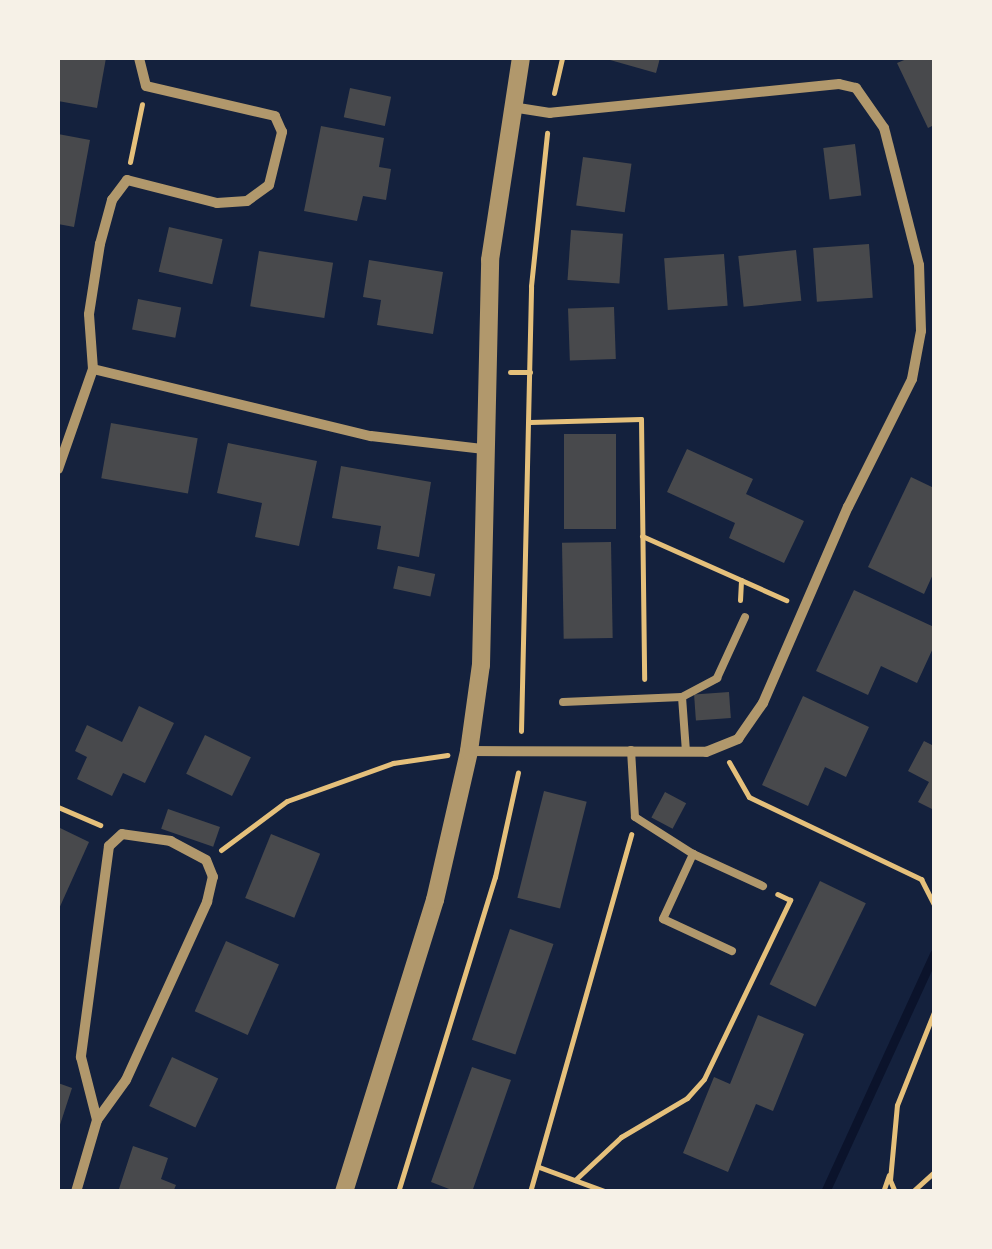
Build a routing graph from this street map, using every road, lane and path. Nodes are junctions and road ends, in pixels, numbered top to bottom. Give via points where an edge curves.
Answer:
1 (139, 58) edge
2 (520, 58) edge
3 (146, 86) junction
4 (510, 107) junction
5 (126, 180) junction
6 (93, 368) junction
7 (507, 372) dead end
8 (530, 372) dead end
9 (530, 422) dead end
10 (484, 450) junction
11 (58, 468) edge
12 (642, 536) junction
13 (804, 608) junction
14 (745, 617) dead end
15 (682, 697) junction
16 (644, 698) junction
17 (563, 702) dead end
18 (725, 749) junction
19 (631, 750) junction
20 (469, 751) junction
21 (686, 752) junction
22 (58, 807) edge
23 (636, 817) junction
24 (122, 834) junction
25 (693, 854) junction
26 (206, 860) junction
27 (763, 886) joint
28 (934, 905) edge
29 (732, 950) dead end
30 (934, 1012) edge
31 (96, 1120) junction
32 (539, 1167) junction
33 (891, 1170) junction
34 (934, 1172) edge
35 (576, 1180) junction
36 (76, 1192) edge
37 (344, 1192) edge
38 (530, 1192) edge
39 (608, 1192) edge
40 (884, 1192) edge
41 (896, 1192) edge
42 (912, 1192) edge

1 - 3 street
2 - 4 street
3 - 5 path
3 - 5 street via 275,116 282,132 269,185 247,202 217,203
4 - 10 street via 490,260
4 - 13 street via 550,113 839,84 856,88 884,128 918,265 922,330 912,378
5 - 6 street via 112,200 100,244 90,314
6 - 10 street via 371,436
6 - 11 street
7 - 8 path
9 - 12 path via 642,419
10 - 20 street via 481,665
12 - 13 path
12 - 16 path
13 - 18 street via 763,703
14 - 15 lane via 717,678
15 - 16 lane
15 - 21 lane
16 - 17 lane
18 - 21 street
18 - 28 path via 749,797 921,879
19 - 20 street
19 - 21 street
19 - 23 lane
20 - 26 path via 393,763 288,801
20 - 37 street via 435,900
22 - 24 path
23 - 25 lane
23 - 32 path
24 - 26 street via 171,841
24 - 31 street via 109,846 81,1058
25 - 27 lane
25 - 29 lane via 664,919
26 - 31 street via 214,877 207,902 126,1080
27 - 35 path via 790,900 704,1078 687,1098 621,1137
30 - 33 path via 897,1105
31 - 36 street
32 - 35 path
32 - 38 path
33 - 40 path
33 - 41 path
34 - 42 path
35 - 39 path

